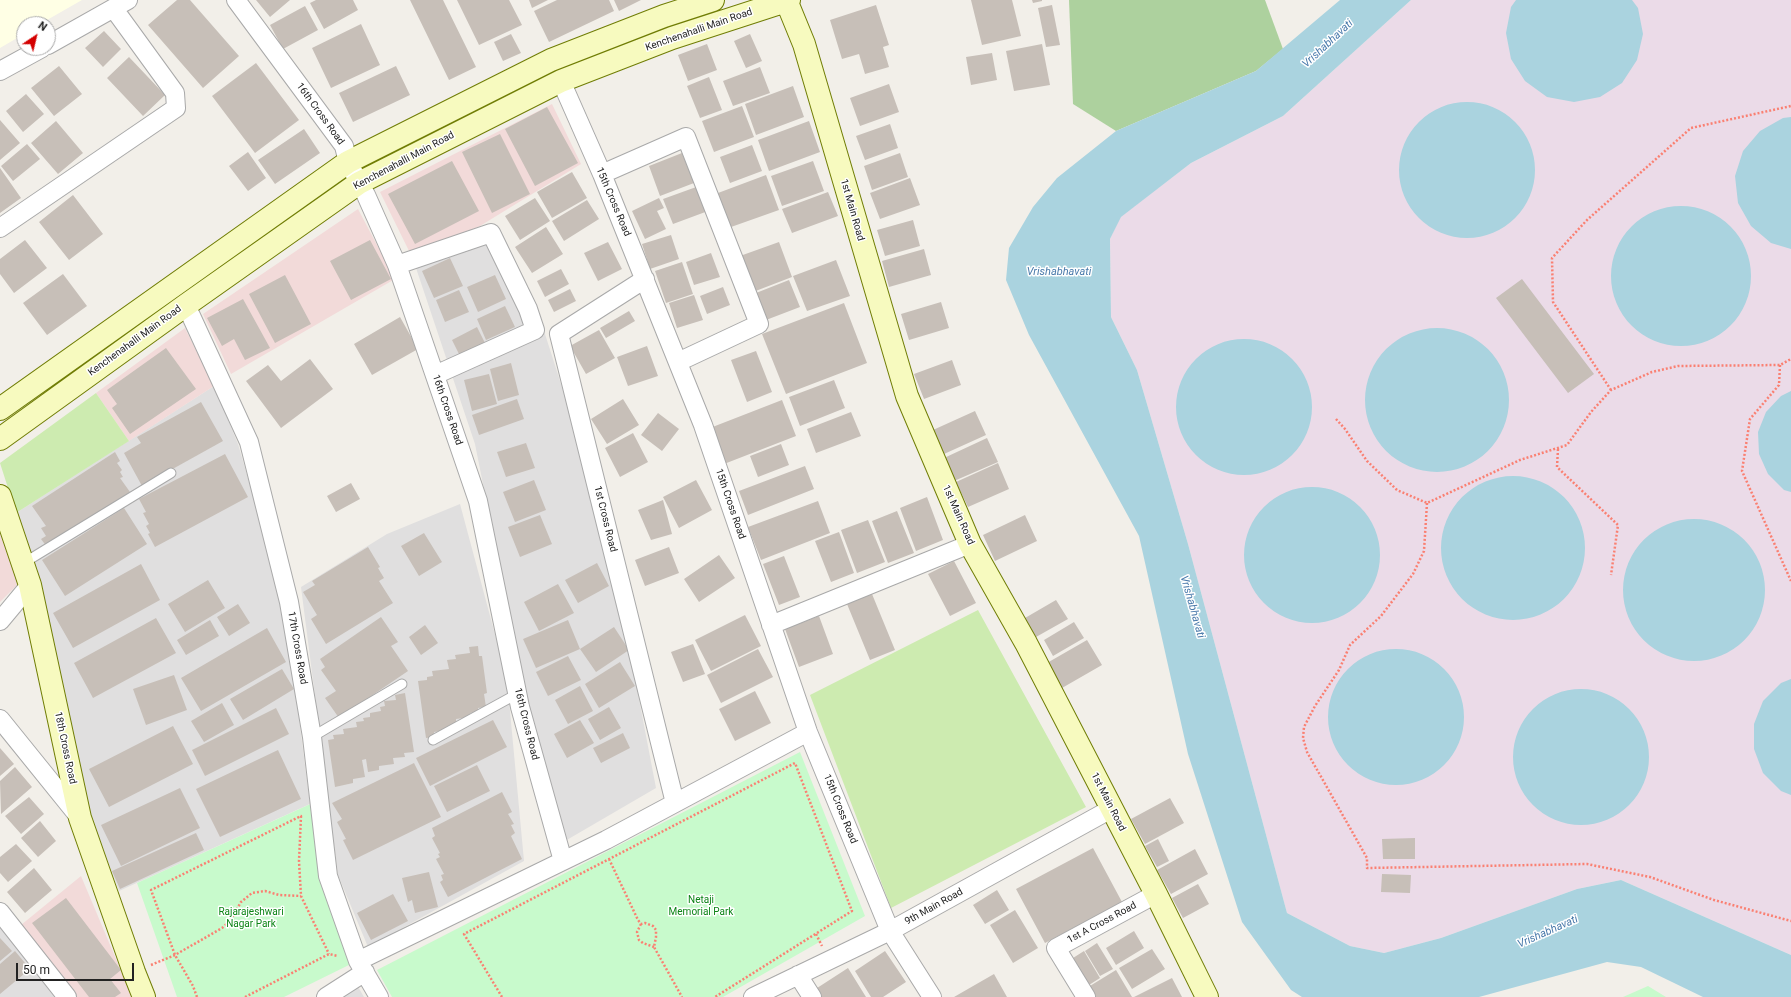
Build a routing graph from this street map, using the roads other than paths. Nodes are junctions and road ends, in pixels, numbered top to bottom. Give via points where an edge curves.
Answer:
1 (236, 0) edge
2 (712, 0) edge
3 (787, 0) edge
4 (121, 4) edge
5 (56, 41) edge
6 (27, 56) edge
7 (0, 71) edge
8 (561, 81) junction
9 (348, 162) junction
10 (602, 174) junction
11 (359, 183) junction
12 (0, 228) edge
13 (397, 265) junction
14 (645, 279) junction
15 (186, 304) junction
16 (678, 362) junction
17 (435, 375) junction
18 (0, 409) edge
19 (0, 439) edge
20 (171, 473) dead end
21 (0, 496) edge
22 (970, 544) junction
23 (22, 564) junction
24 (30, 585) junction
25 (0, 621) edge
26 (771, 625) junction
27 (402, 684) dead end
28 (517, 694) junction
29 (0, 719) edge
30 (808, 732) junction
31 (312, 737) junction
32 (433, 740) dead end
33 (675, 803) junction
34 (1111, 809) junction
35 (80, 818) junction
36 (563, 861) junction
37 (1156, 894) junction
38 (0, 912) edge
39 (890, 931) junction
40 (361, 967) junction
41 (798, 975) junction
42 (68, 997) edge
43 (144, 997) edge
44 (326, 997) edge
45 (379, 997) edge
46 (753, 997) edge
47 (812, 997) edge
48 (932, 997) edge
49 (1086, 997) edge
50 (1207, 997) edge

1 - 9 street, 16th Cross Road via 344,146
2 - 9 main road via 551,60
3 - 8 main road, Kenchenahalli Main Road via 672,38
3 - 22 main road, 1st Main Road via 804,44 907,396
4 - 5 street
4 - 12 street via 175,93 176,108
6 - 7 street
8 - 10 street, 15th Cross Road
8 - 11 main road, Kenchenahalli Main Road
9 - 11 street, 16th Cross Road
9 - 18 main road
10 - 14 street, 15th Cross Road
10 - 16 street via 686,137 759,324
11 - 13 street, 16th Cross Road
11 - 15 main road, Kenchenahalli Main Road
13 - 17 street, 16th Cross Road
13 - 17 street via 491,233 528,309 535,330
14 - 16 street, 15th Cross Road
14 - 33 street, 1st Cross Road via 559,334
15 - 19 main road, Kenchenahalli Main Road
15 - 31 street, 17th Cross Road via 249,442 289,602
16 - 26 street, 15th Cross Road via 703,425
17 - 28 street, 16th Cross Road via 478,501
20 - 23 lane
21 - 23 main road, 18th Cross Road
22 - 26 street
22 - 34 main road, 1st Main Road via 1026,643
23 - 24 main road, 18th Cross Road
24 - 25 street
24 - 35 main road, 18th Cross Road
26 - 30 street, 15th Cross Road
27 - 31 lane
28 - 32 lane
28 - 36 street, 16th Cross Road
29 - 35 street
30 - 33 street
30 - 39 street, 15th Cross Road
31 - 40 street, 17th Cross Road via 328,876
33 - 36 street
34 - 37 main road, 1st Main Road
34 - 39 street, 9th Main Road
35 - 43 main road, 18th Cross Road
36 - 40 street
37 - 49 street, 1st A Cross Road via 1056,948
37 - 50 main road, 1st Main Road
38 - 42 street
39 - 41 street, 9th Main Road
39 - 48 street, 15th Cross Road
40 - 44 street
40 - 45 street, 17th Cross Road
41 - 46 street, 9th Main Road
41 - 47 street

